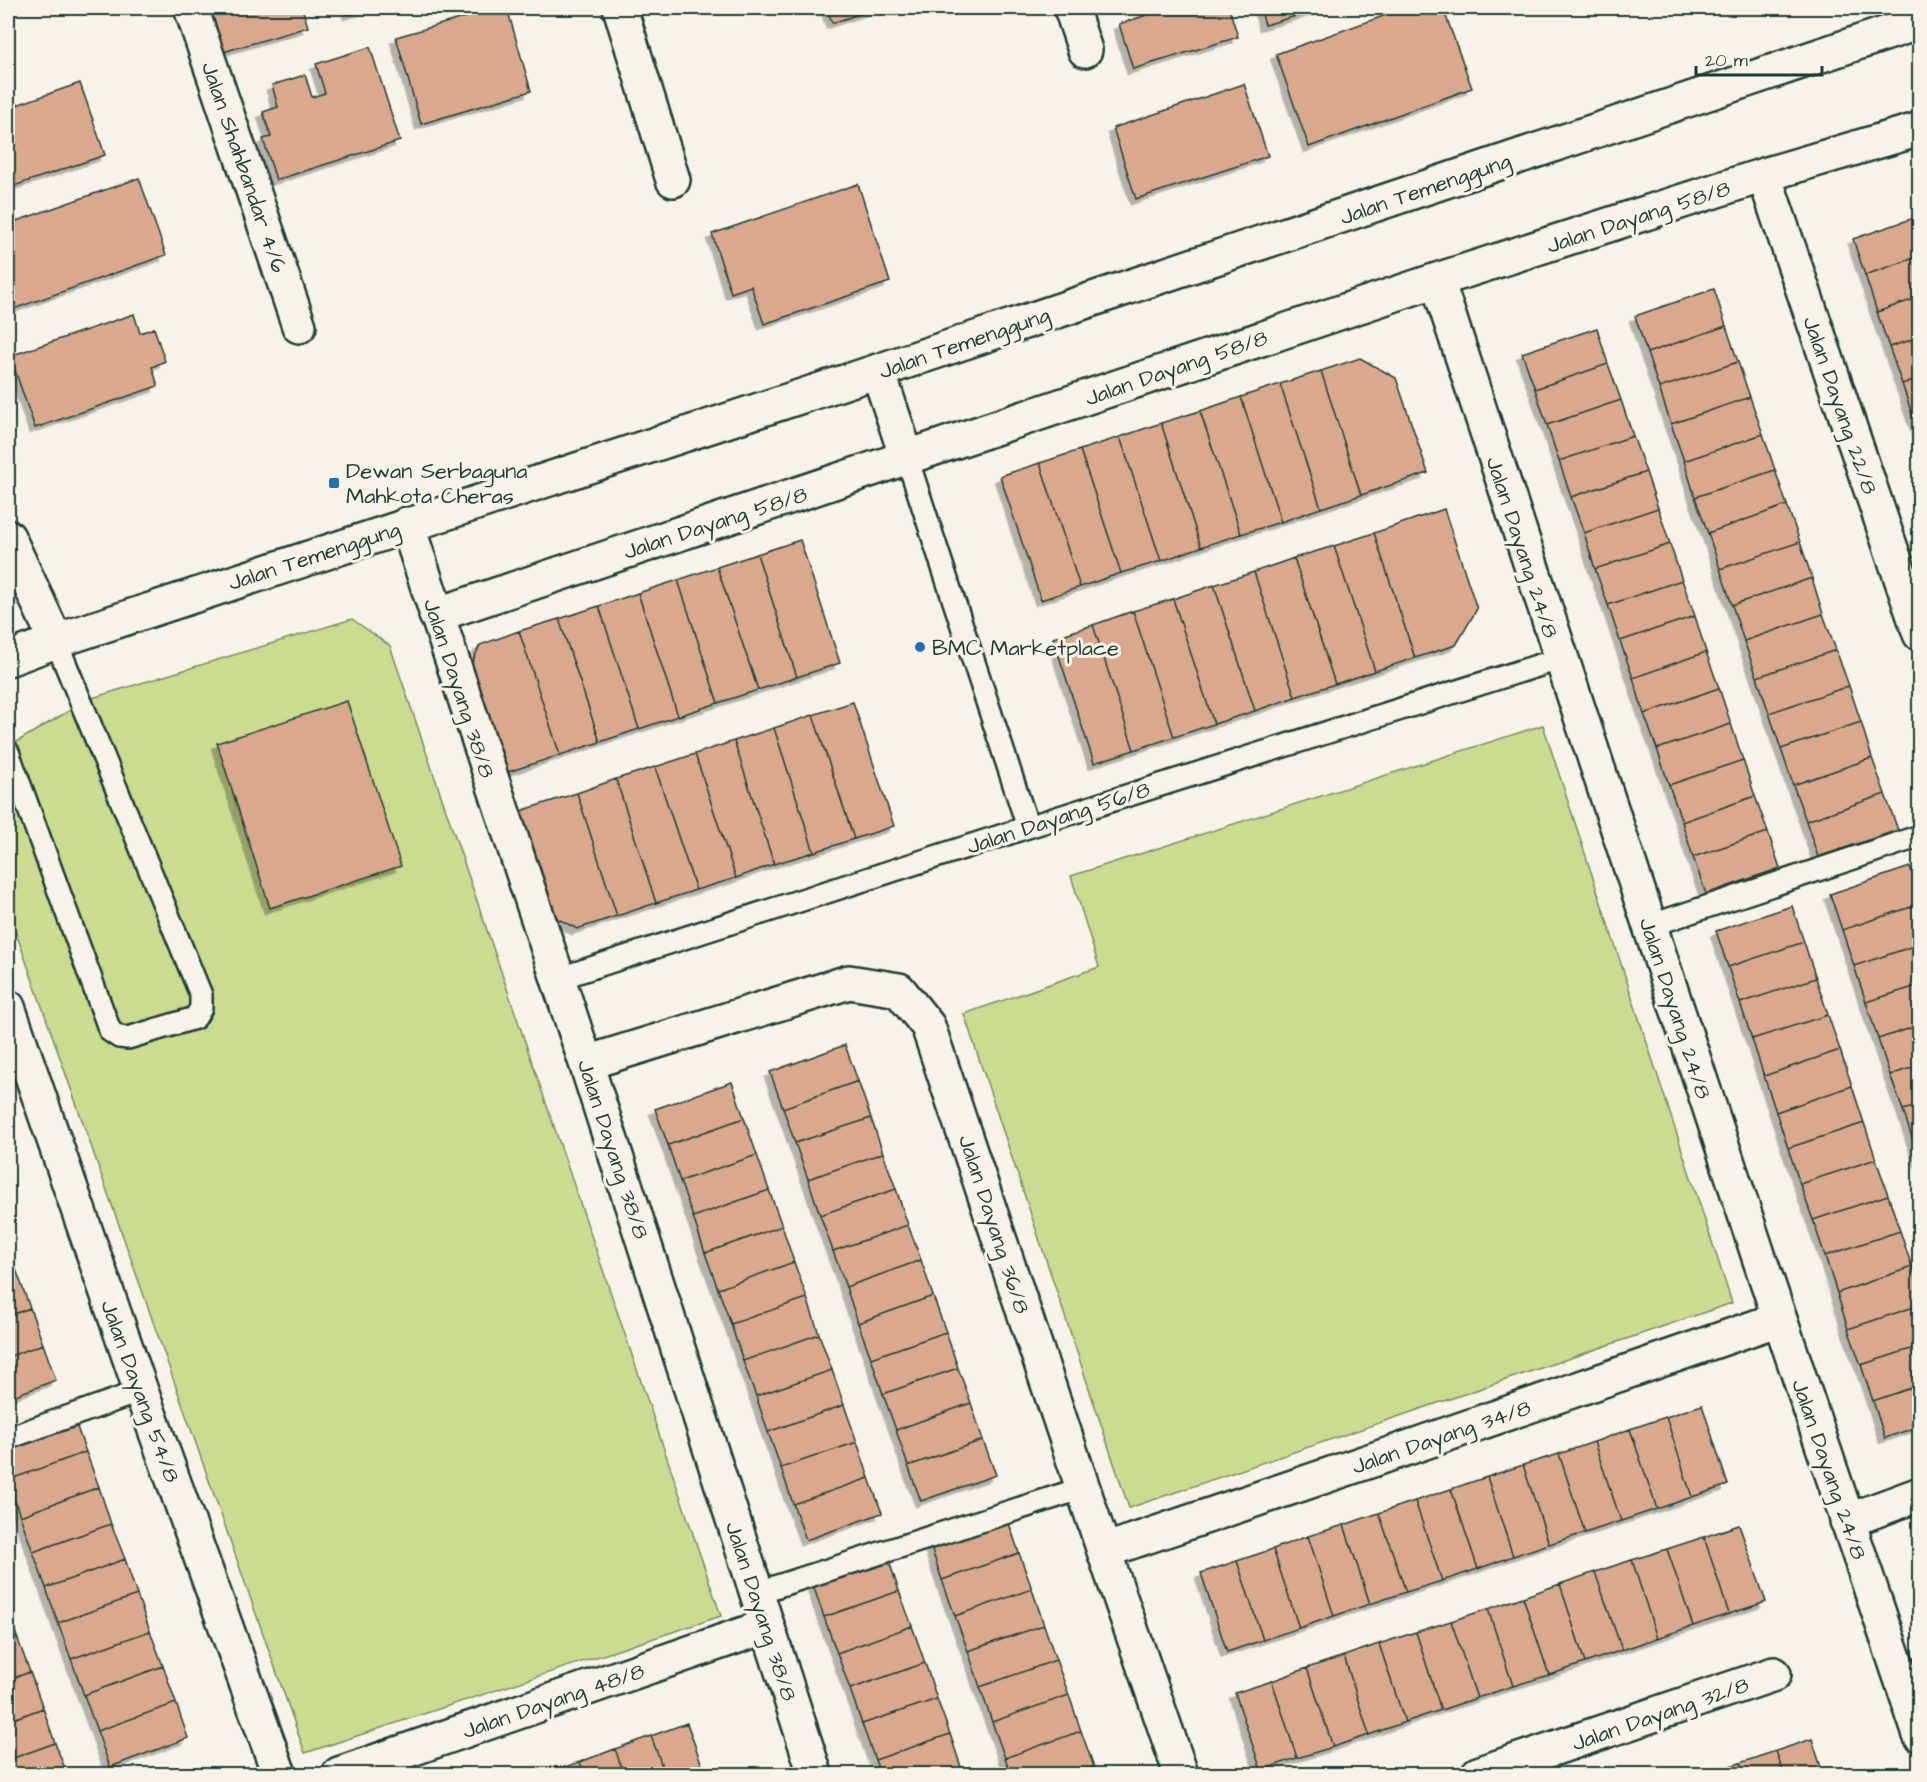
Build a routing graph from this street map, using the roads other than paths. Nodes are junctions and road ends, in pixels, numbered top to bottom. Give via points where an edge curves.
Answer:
1 (191, 8) edge
2 (620, 8) edge
3 (1071, 8) edge
4 (1920, 22) edge
5 (1085, 50) dead end
6 (1920, 129) edge
7 (1764, 176) junction
8 (673, 180) dead end
9 (1437, 279) junction
10 (299, 326) dead end
11 (878, 371) junction
12 (908, 458) junction
13 (407, 524) junction
14 (8, 537) edge
15 (436, 615) junction
16 (1920, 634) edge
17 (56, 641) junction
18 (1559, 659) junction
19 (8, 660) edge
20 (8, 752) edge
21 (1028, 827) junction
22 (1920, 836) edge
23 (1649, 926) junction
24 (557, 979) junction
25 (8, 1007) edge
26 (586, 1063) junction
27 (1779, 1319) junction
28 (141, 1391) junction
29 (8, 1438) edge
30 (1083, 1488) junction
31 (1920, 1494) edge
32 (1847, 1521) junction
33 (1104, 1551) junction
34 (756, 1593) junction
35 (767, 1626) junction
36 (1774, 1674) dead end
37 (1920, 1736) edge
38 (279, 1774) edge
39 (339, 1774) edge
40 (815, 1774) edge
41 (1181, 1774) edge
42 (1478, 1774) edge

1 - 10 street, Jalan Shahbandar 4/6
2 - 8 street
3 - 5 street
4 - 11 street, Jalan Temenggung
6 - 7 street, Jalan Dayang 58/8
7 - 9 street, Jalan Dayang 58/8
7 - 16 street, Jalan Dayang 22/8
9 - 12 street, Jalan Dayang 58/8
9 - 18 street, Jalan Dayang 24/8
11 - 12 street
11 - 13 street, Jalan Temenggung
12 - 15 street, Jalan Dayang 58/8
12 - 21 lane
13 - 15 street, Jalan Dayang 38/8
13 - 17 street, Jalan Temenggung
14 - 17 street
15 - 24 street, Jalan Dayang 38/8
17 - 19 street, Jalan Temenggung
17 - 20 lane via 201,995 201,1008 195,1018 128,1038 110,1031
18 - 21 lane, Jalan Dayang 56/8
18 - 23 street, Jalan Dayang 24/8
21 - 24 lane, Jalan Dayang 56/8
22 - 23 lane
23 - 27 street, Jalan Dayang 24/8
24 - 26 street, Jalan Dayang 38/8
25 - 28 street, Jalan Dayang 54/8
26 - 30 street, Jalan Dayang 36/8 via 849,982 899,990 928,1026
26 - 34 street, Jalan Dayang 38/8
27 - 32 street, Jalan Dayang 24/8
27 - 33 street, Jalan Dayang 34/8
28 - 29 lane
28 - 38 street, Jalan Dayang 54/8
30 - 33 street, Jalan Dayang 36/8
30 - 34 lane
31 - 32 street
32 - 37 street, Jalan Dayang 24/8
33 - 41 street, Jalan Dayang 36/8
34 - 35 street, Jalan Dayang 38/8
35 - 39 street, Jalan Dayang 48/8
35 - 40 street, Jalan Dayang 38/8
36 - 42 street, Jalan Dayang 32/8

